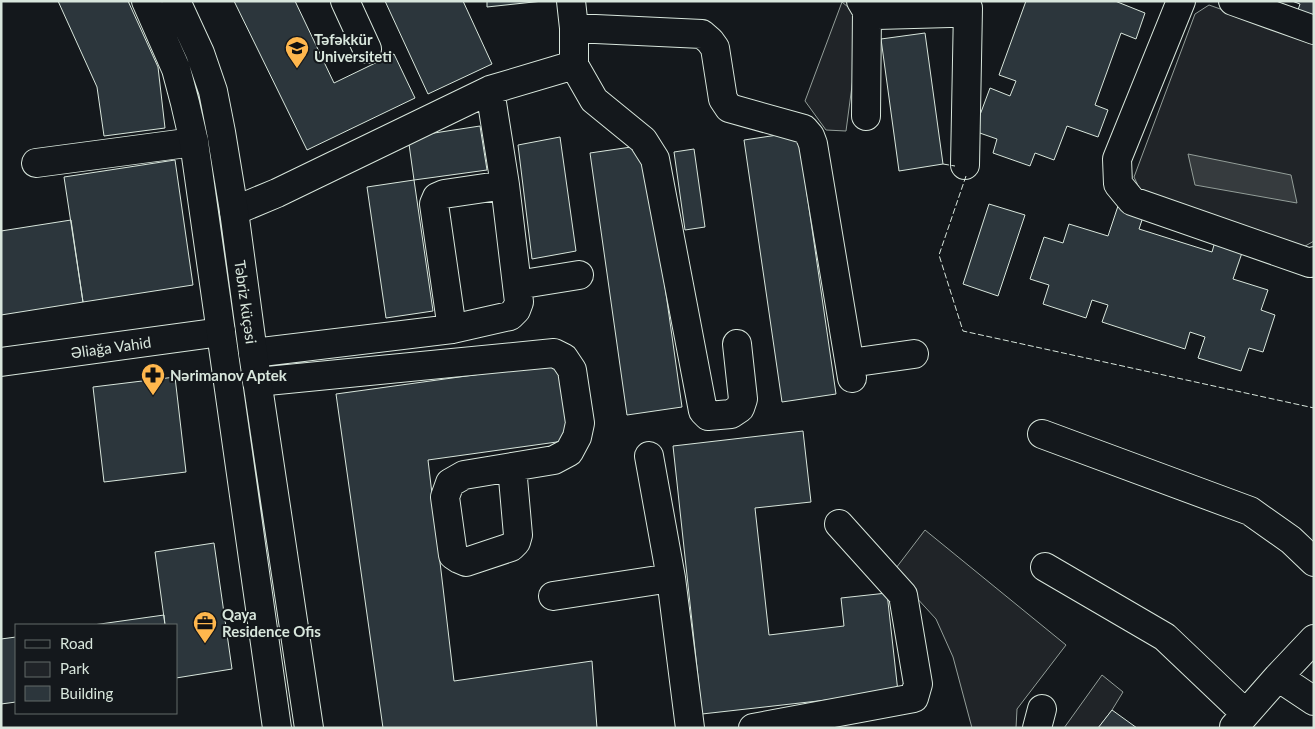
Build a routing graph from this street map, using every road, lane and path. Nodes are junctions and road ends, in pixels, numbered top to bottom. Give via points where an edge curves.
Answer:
1 (146, 1) edge
2 (176, 1) edge
3 (345, 1) edge
4 (571, 1) edge
5 (1181, 1) edge
6 (1233, 1) edge
7 (972, 5) edge
8 (864, 6) edge
9 (574, 28) junction
10 (1314, 30) edge
11 (367, 49) dead end
12 (574, 65) junction
13 (490, 90) junction
14 (866, 116) dead end
15 (194, 142) junction
16 (36, 163) dead end
17 (965, 165) dead end
18 (505, 185) junction
19 (234, 211) junction
20 (1314, 261) edge
21 (579, 275) dead end
22 (517, 285) junction
23 (452, 329) junction
24 (221, 332) junction
25 (736, 344) dead end
26 (252, 353) junction
27 (914, 354) dead end
28 (1, 362) edge
29 (257, 382) junction
30 (1042, 434) dead end
31 (648, 456) dead end
32 (512, 467) dead end
33 (839, 524) dead end
34 (1314, 562) edge
35 (1045, 567) dead end
36 (671, 578) junction
37 (553, 596) dead end
38 (1314, 639) edge
39 (1278, 677) junction
40 (1314, 701) edge
41 (1240, 720) edge
42 (277, 728) edge
43 (309, 728) edge
44 (690, 728) edge
45 (753, 728) edge

1 - 15 main road, Təbriz küçəsi via 176,69
2 - 19 main road, Təbriz küçəsi via 213,91
3 - 11 main road
4 - 9 main road
5 - 20 main road via 1117,159 1118,184 1132,201
6 - 10 main road
7 - 8 main road via 960,12 876,15
7 - 17 main road
8 - 14 main road
9 - 12 main road
9 - 27 main road via 702,34 716,48 723,99 730,108 804,129 813,144 851,371
12 - 13 main road
12 - 25 main road via 594,100 644,140 655,159 703,411 708,416 731,414 740,408 742,399
13 - 18 main road
13 - 19 main road
15 - 16 main road
15 - 24 main road, Təbriz küçəsi
18 - 22 main road
18 - 23 main road via 444,194 434,204
19 - 26 main road, Təbriz küçəsi
21 - 22 main road
22 - 23 main road via 519,302 510,316
23 - 26 main road
24 - 28 main road, Əliağa Vahid
24 - 42 main road, Təbriz küçəsi
26 - 29 main road, Təbriz küçəsi
29 - 32 main road via 554,353 564,358 572,370 580,422 577,437 569,452 554,460
29 - 43 main road, Təbriz küçəsi
30 - 34 main road via 1250,511 1291,540
31 - 36 main road
33 - 45 main road via 903,595 918,684 914,698
35 - 41 main road via 1165,636
36 - 37 main road
36 - 44 main road
38 - 39 main road
39 - 40 main road
39 - 41 main road

